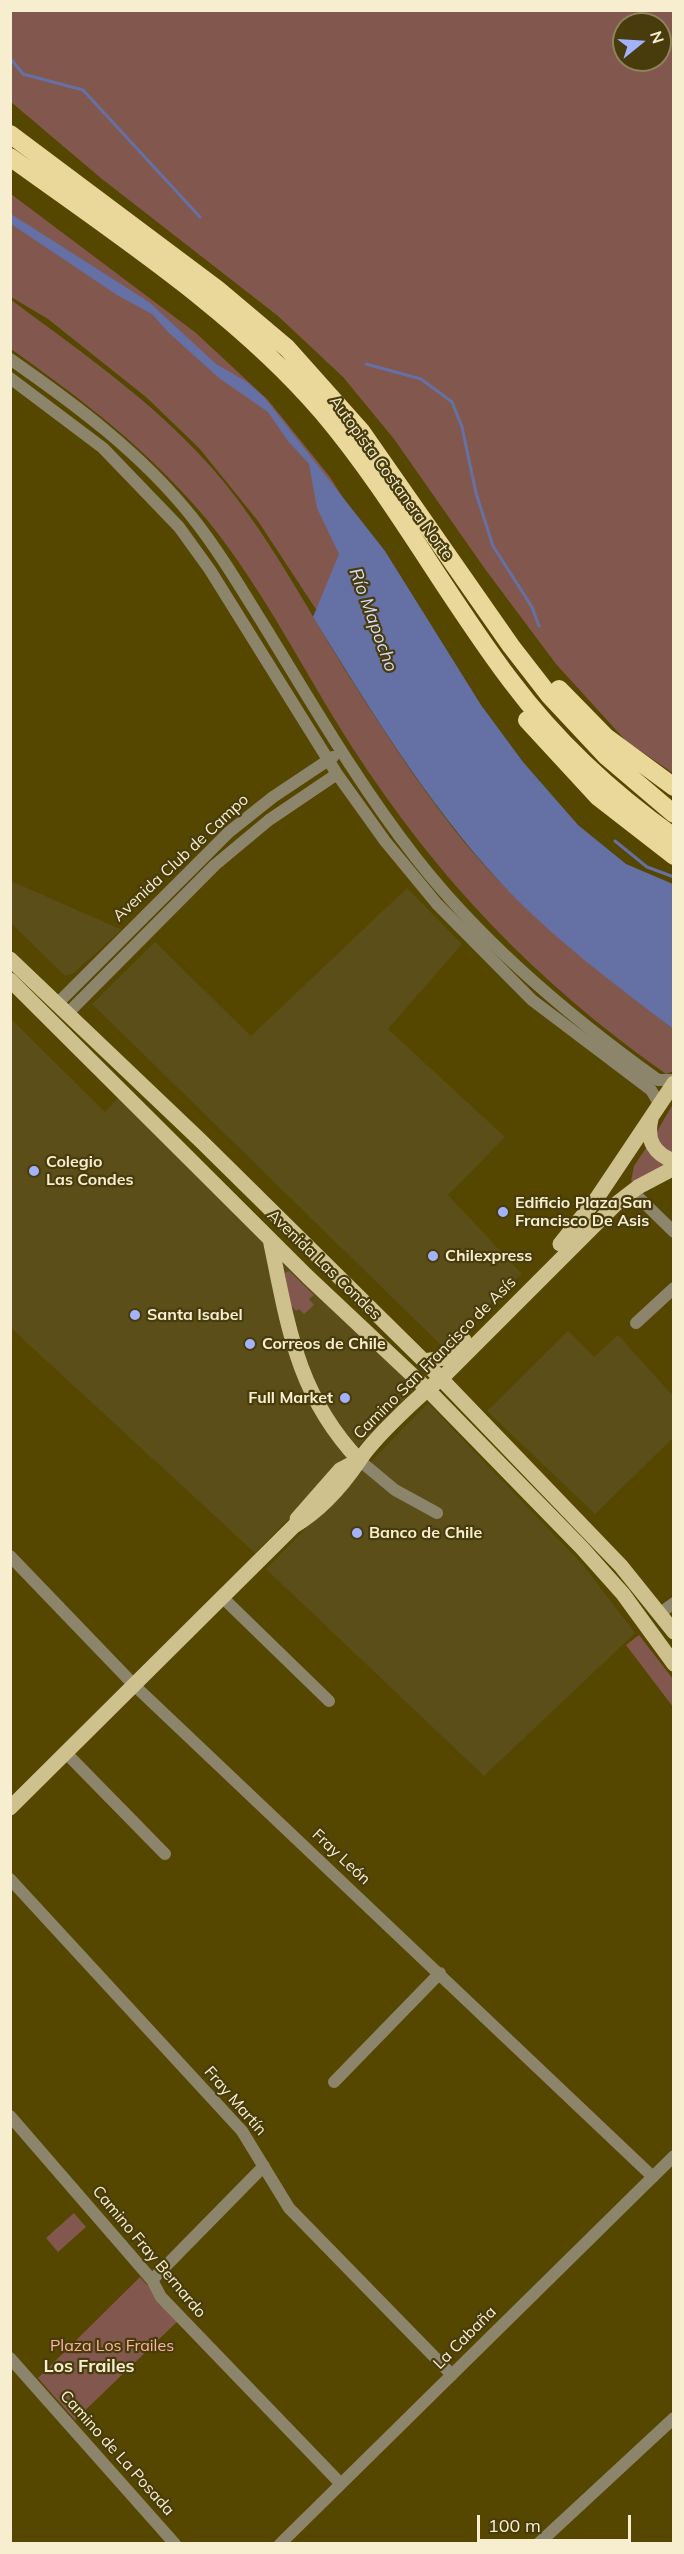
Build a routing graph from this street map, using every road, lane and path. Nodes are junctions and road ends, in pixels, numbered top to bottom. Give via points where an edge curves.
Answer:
1 (10, 134) edge
2 (10, 157) edge
3 (10, 359) edge
4 (10, 378) edge
5 (487, 612) junction
6 (470, 623) junction
7 (342, 752) junction
8 (328, 760) junction
9 (337, 774) junction
10 (674, 787) edge
11 (273, 797) junction
12 (283, 810) junction
13 (674, 814) edge
14 (674, 837) edge
15 (204, 855) junction
16 (674, 856) edge
17 (215, 865) junction
18 (127, 931) junction
19 (139, 942) junction
20 (10, 959) edge
21 (10, 980) edge
22 (62, 1009) junction
23 (667, 1094) edge
24 (624, 1159) junction
25 (674, 1161) edge
26 (674, 1168) edge
27 (204, 1172) junction
28 (233, 1172) junction
29 (632, 1191) junction
30 (674, 1232) edge
31 (270, 1239) junction
32 (674, 1288) edge
33 (636, 1323) dead end
34 (424, 1361) junction
35 (441, 1379) junction
36 (427, 1389) junction
37 (359, 1460) junction
38 (437, 1513) dead end
39 (10, 1556) edge
40 (223, 1598) junction
41 (674, 1603) edge
42 (659, 1614) junction
43 (674, 1632) edge
44 (674, 1664) edge
45 (135, 1686) junction
46 (330, 1701) dead end
47 (65, 1752) junction
48 (10, 1808) edge
49 (165, 1854) dead end
50 (10, 1879) edge
51 (440, 1973) junction
52 (334, 2082) dead end
53 (10, 2116) edge
54 (674, 2157) edge
55 (264, 2166) junction
56 (653, 2177) junction
57 (152, 2280) junction
58 (10, 2358) edge
59 (452, 2375) junction
60 (674, 2418) edge
61 (341, 2484) junction
62 (175, 2544) edge
63 (280, 2544) edge
64 (538, 2544) edge

1 - 5 highway, Autopista Costanera Norte via 218,289 287,348 361,431
2 - 6 highway, Autopista Costanera Norte via 212,307 297,384 345,440
3 - 7 street via 135,455 192,517
4 - 8 street via 103,448 179,527
5 - 10 highway via 606,737
5 - 13 highway, Autopista Costanera Norte via 580,730
6 - 14 highway, Autopista Costanera Norte via 559,738 604,782
6 - 16 highway via 509,697 548,745 598,797
7 - 8 street, Avenida Club de Campo
7 - 23 street via 417,860 489,939 549,994 663,1082
8 - 9 street
8 - 11 street, Avenida Club de Campo
9 - 12 street, Avenida Club de Campo
9 - 23 street via 411,873 483,954 559,1023 651,1090
11 - 12 street
11 - 15 street, Avenida Club de Campo
12 - 17 street, Avenida Club de Campo
15 - 17 street
15 - 18 street, Avenida Club de Campo
17 - 19 street, Avenida Club de Campo
18 - 19 street
18 - 22 street, Avenida Club de Campo
19 - 22 street, Avenida Club de Campo
20 - 22 main road, Avenida Las Condes
21 - 27 main road, Avenida Las Condes
22 - 28 main road, Avenida Las Condes
23 - 24 main road, Camino San Francisco de Asís
23 - 25 main road via 649,1132 659,1154
24 - 29 main road via 623,1174
24 - 34 main road, Camino San Francisco de Asís via 561,1243 450,1354
26 - 29 main road, Camino San Francisco de Asís
27 - 28 main road via 216,1168
27 - 31 main road, Avenida Las Condes
28 - 34 main road, Avenida Las Condes
29 - 30 street
29 - 35 main road, Camino San Francisco de Asís via 591,1227
31 - 36 main road, Avenida Las Condes
31 - 37 main road via 299,1365 324,1416
32 - 33 street
34 - 35 main road, Avenida Las Condes
35 - 36 main road, Camino San Francisco de Asís
35 - 42 main road, Avenida Las Condes via 621,1566
36 - 37 main road, Camino San Francisco de Asís
36 - 44 main road, Avenida Las Condes via 598,1564
37 - 38 street via 395,1490
37 - 40 main road, Camino San Francisco de Asís via 340,1470 304,1508 294,1526
39 - 45 street, Fray León
40 - 45 main road, Camino San Francisco de Asís
40 - 46 street
41 - 42 street
42 - 43 main road, Avenida Las Condes
45 - 47 main road, Camino San Francisco de Asís
45 - 51 street, Fray León
47 - 48 main road, Camino San Francisco de Asís
47 - 49 street
50 - 55 street, Fray Martín via 242,2131
51 - 52 street
51 - 56 street, Fray León
53 - 57 street, Camino Fray Bernardo
54 - 56 street, La Cabaña
55 - 57 street
55 - 59 street, Fray Martín via 289,2208
56 - 59 street, La Cabaña
57 - 61 street, Camino Fray Bernardo via 161,2297
58 - 62 street, Camino de La Posada
59 - 61 street, La Cabaña
60 - 64 street
61 - 63 street, La Cabaña

